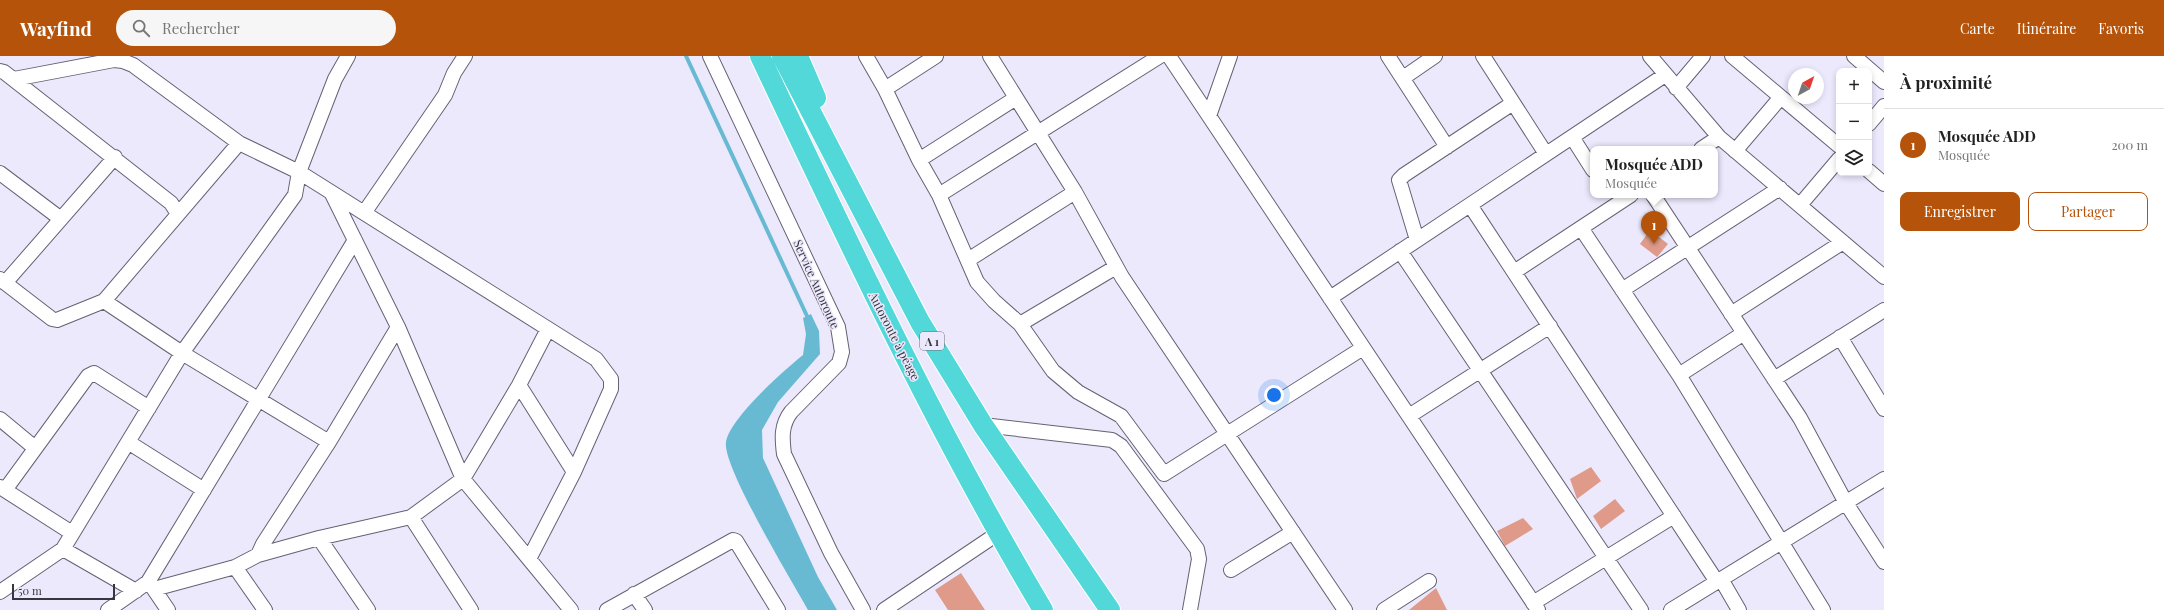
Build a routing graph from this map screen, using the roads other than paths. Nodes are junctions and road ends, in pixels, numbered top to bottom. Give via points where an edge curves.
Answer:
1 (348, 56) edge
2 (465, 56) edge
3 (710, 56) edge
4 (745, 56) edge
5 (760, 56) edge
6 (782, 56) edge
7 (798, 56) edge
8 (866, 56) edge
9 (936, 56) edge
10 (990, 56) edge
11 (1160, 56) edge
12 (1169, 56) edge
13 (1230, 56) edge
14 (1388, 56) edge
15 (1435, 56) edge
16 (1483, 56) edge
17 (1650, 56) edge
18 (1703, 56) edge
19 (1732, 56) edge
20 (1854, 56) edge
21 (0, 71) edge
22 (1665, 75) junction
23 (1403, 78) junction
24 (14, 79) junction
25 (1884, 82) edge
26 (1676, 88) junction
27 (885, 89) junction
28 (1781, 97) junction
29 (1016, 98) junction
30 (1513, 103) junction
31 (1884, 106) edge
32 (1209, 116) junction
33 (1872, 120) edge
34 (1037, 132) junction
35 (1572, 137) junction
36 (1719, 137) junction
37 (239, 143) junction
38 (1836, 143) edge
39 (1706, 146) edge
40 (1447, 147) junction
41 (1735, 151) junction
42 (1546, 154) junction
43 (115, 157) junction
44 (918, 160) junction
45 (1836, 163) edge
46 (1590, 165) edge
47 (299, 172) junction
48 (0, 173) edge
49 (1872, 174) edge
50 (1884, 184) edge
51 (1780, 188) junction
52 (1075, 192) junction
53 (332, 193) junction
54 (939, 195) junction
55 (1655, 198) edge
56 (1612, 200) edge
57 (1470, 205) junction
58 (1800, 205) junction
59 (364, 213) junction
60 (178, 214) junction
61 (61, 219) junction
62 (867, 221) junction
63 (1582, 228) junction
64 (355, 240) junction
65 (1416, 240) junction
66 (1843, 242) junction
67 (1688, 248) junction
68 (1400, 251) junction
69 (854, 254) junction
70 (968, 260) junction
71 (1116, 266) junction
72 (1882, 270) edge
73 (1514, 272) junction
74 (3, 281) edge
75 (1622, 290) junction
76 (1330, 298) junction
77 (104, 302) junction
78 (1884, 310) edge
79 (1731, 314) junction
80 (1020, 324) junction
81 (1550, 326) junction
82 (398, 327) junction
83 (548, 329) junction
84 (1744, 333) junction
85 (1840, 337) junction
86 (1363, 348) junction
87 (182, 353) junction
88 (1480, 371) junction
89 (1679, 376) junction
90 (1774, 379) junction
91 (519, 385) junction
92 (258, 399) junction
93 (149, 408) junction
94 (1884, 409) edge
95 (1409, 416) junction
96 (0, 419) edge
97 (983, 425) junction
98 (1227, 434) junction
99 (128, 442) junction
100 (329, 442) junction
101 (35, 448) junction
102 (574, 472) junction
103 (463, 479) junction
104 (1884, 479) edge
105 (2, 489) edge
106 (204, 490) junction
107 (1846, 503) junction
108 (1674, 516) junction
109 (411, 517) junction
110 (1293, 532) junction
111 (72, 533) junction
112 (998, 534) junction
113 (319, 538) junction
114 (1780, 543) junction
115 (63, 549) junction
116 (258, 555) junction
117 (1606, 558) junction
118 (528, 559) junction
119 (1884, 562) edge
120 (235, 567) junction
121 (1231, 570) dead end
122 (1719, 580) junction
123 (1429, 581) dead end
124 (151, 585) junction
125 (136, 590) junction
126 (0, 592) edge
127 (634, 594) junction
128 (1535, 606) edge
129 (108, 610) edge
130 (168, 610) edge
131 (264, 610) edge
132 (368, 610) edge
133 (471, 610) edge
134 (571, 610) edge
135 (607, 610) edge
136 (645, 610) edge
137 (778, 610) edge
138 (863, 610) edge
139 (884, 610) edge
140 (1043, 610) edge
141 (1110, 610) edge
142 (1190, 610) edge
143 (1345, 610) edge
144 (1384, 610) edge
145 (1641, 610) edge
146 (1671, 610) edge
147 (1739, 610) edge
148 (1823, 610) edge

1 - 47 street via 335,79
2 - 59 street via 454,73 445,95
3 - 138 street, Service Autoroute via 838,327 842,352 839,363 798,402 785,419 782,442 784,454 831,553
4 - 69 highway
5 - 69 highway, Autoroute à péage / A 1
6 - 62 highway, A 1
7 - 62 highway
8 - 27 street
9 - 27 street
10 - 29 street
11 - 34 street
12 - 32 street
13 - 32 street
14 - 23 street
15 - 23 street
16 - 30 street
17 - 22 street
18 - 26 street
19 - 28 street
20 - 25 street
21 - 24 street
22 - 26 street
22 - 35 street
23 - 40 street
24 - 37 street via 114,60 123,61 133,65
24 - 43 street
26 - 36 street
27 - 44 street
28 - 38 street
28 - 41 street
29 - 34 street
29 - 44 street
30 - 40 street
30 - 42 street
31 - 33 street
32 - 76 street
34 - 52 street
34 - 54 street
35 - 42 street
35 - 46 street
36 - 39 street
36 - 41 street
37 - 47 street
37 - 60 street
40 - 65 street via 1399,180
41 - 51 street
42 - 57 street
43 - 60 street via 171,204
43 - 61 street
44 - 54 street
45 - 58 street
47 - 53 street
47 - 87 street via 295,195
48 - 61 street
49 - 50 street
51 - 58 street
51 - 67 street
52 - 70 street
52 - 71 street
53 - 59 street
53 - 64 street
54 - 70 street
55 - 67 street
56 - 63 street
57 - 65 street
57 - 73 street
58 - 66 street
59 - 83 street
60 - 77 street
61 - 74 street
62 - 97 highway, A 1 via 920,322
63 - 73 street
63 - 75 street
64 - 82 street
64 - 92 street
65 - 68 street
66 - 72 street
66 - 79 street
67 - 75 street
67 - 79 street
68 - 76 street
68 - 88 street
69 - 112 highway, Autoroute à péage / A 1 via 957,460
70 - 80 street via 977,282
71 - 80 street
71 - 98 street
73 - 81 street
74 - 77 street via 52,319 57,320
75 - 89 street
76 - 86 street
77 - 87 street
78 - 85 street
79 - 84 street
80 - 98 street via 1053,371 1078,392 1121,416 1164,474
81 - 88 street
81 - 108 street
82 - 100 street
82 - 103 street
83 - 91 street
83 - 102 street via 596,359 610,378 611,389
84 - 89 street
84 - 90 street
85 - 90 street
85 - 94 street
86 - 95 street
86 - 98 street
87 - 92 street
87 - 93 street
88 - 95 street
88 - 117 street
89 - 114 street
90 - 107 street via 1800,418
91 - 102 street
91 - 103 street
92 - 100 street
92 - 106 street
93 - 99 street
93 - 101 street via 94,373 88,376
95 - 128 street
96 - 101 street
97 - 141 highway, A 1
97 - 142 street via 1112,440 1121,446 1197,549 1199,559
98 - 110 street
99 - 106 street
99 - 111 street
100 - 116 street
101 - 105 street
102 - 118 street
103 - 109 street
103 - 118 street
104 - 107 street
105 - 111 street
106 - 124 street
107 - 114 street
107 - 119 street
108 - 117 street
108 - 122 street
109 - 113 street
109 - 133 street
110 - 121 street
110 - 143 street
111 - 115 street
112 - 139 street
112 - 140 highway, Autoroute à péage / A 1
113 - 116 street
113 - 132 street
114 - 122 street
114 - 148 street
115 - 125 street
115 - 126 street
116 - 120 street
117 - 128 street
117 - 145 street
118 - 134 street
120 - 124 street
120 - 131 street
122 - 146 street
122 - 147 street
123 - 144 street
124 - 125 street
124 - 130 street
125 - 129 street
127 - 135 street
127 - 136 street
127 - 137 street via 733,540

